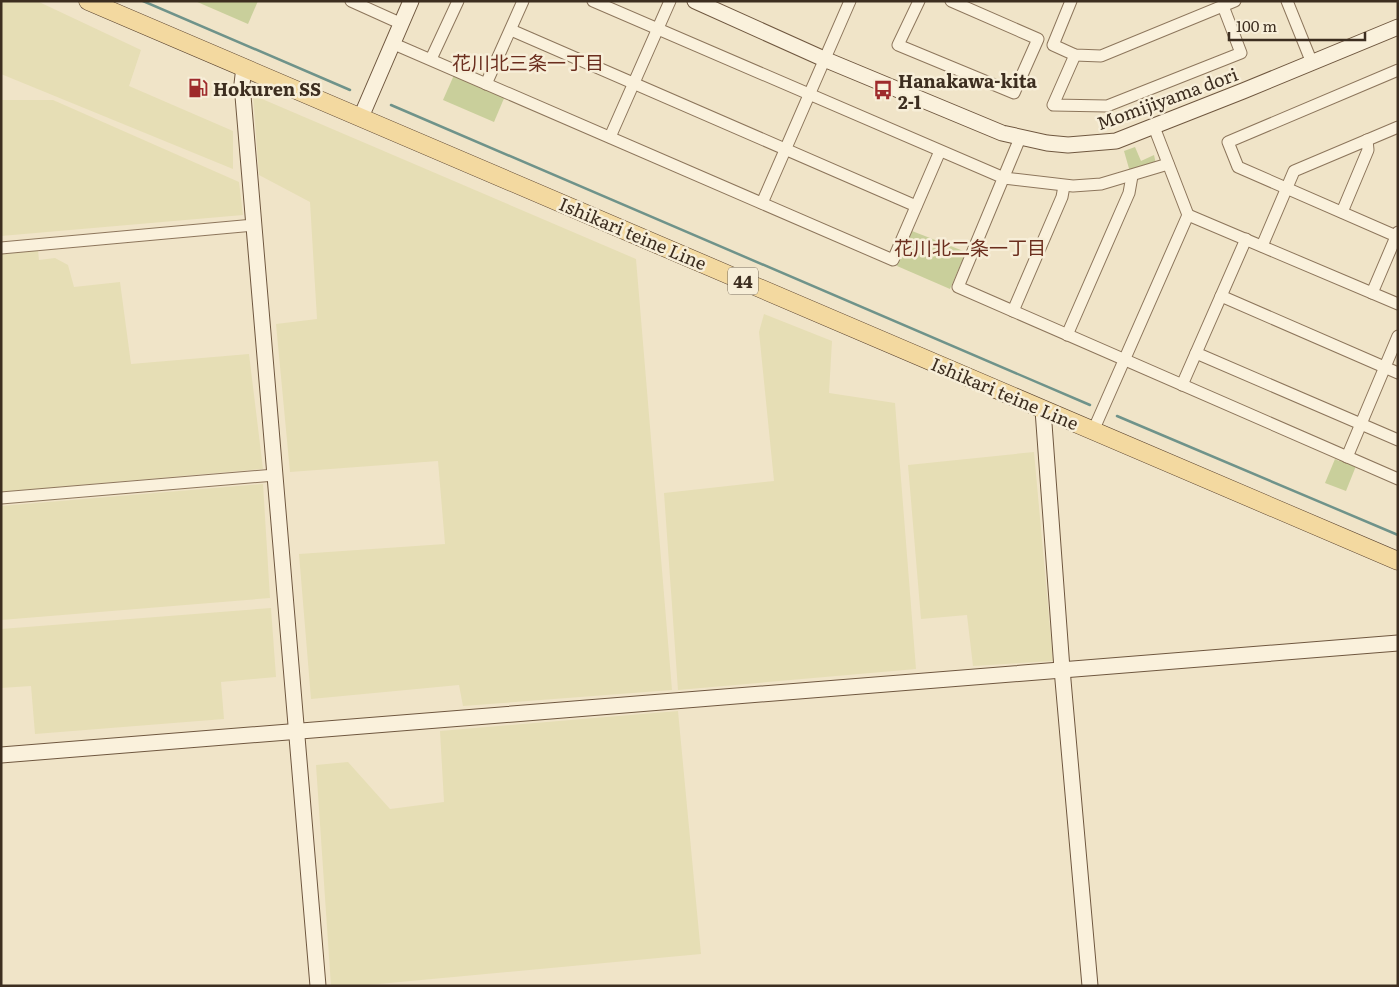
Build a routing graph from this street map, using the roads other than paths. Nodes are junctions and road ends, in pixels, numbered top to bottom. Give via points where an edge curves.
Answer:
1 (88, 1) edge
2 (350, 1) edge
3 (411, 1) edge
4 (458, 1) edge
5 (522, 1) edge
6 (593, 1) edge
7 (670, 1) edge
8 (695, 1) edge
9 (850, 1) edge
10 (919, 1) edge
11 (950, 1) edge
12 (1070, 1) edge
13 (1235, 1) edge
14 (1287, 1) edge
15 (1223, 6) junction
16 (402, 24) junction
17 (1398, 27) edge
18 (656, 28) junction
19 (511, 30) junction
20 (394, 44) junction
21 (1075, 55) junction
22 (431, 59) junction
23 (824, 59) junction
24 (1312, 63) junction
25 (244, 67) junction
26 (1398, 70) edge
27 (633, 83) junction
28 (486, 84) junction
29 (809, 95) junction
30 (362, 117) junction
31 (1154, 127) junction
32 (1398, 127) edge
33 (610, 137) junction
34 (1020, 138) junction
35 (1367, 140) junction
36 (786, 149) junction
37 (940, 151) junction
38 (1168, 164) junction
39 (1132, 176) junction
40 (1004, 178) junction
41 (1064, 186) junction
42 (1286, 188) junction
43 (762, 203) junction
44 (916, 206) junction
45 (1342, 212) junction
46 (1188, 215) junction
47 (254, 224) junction
48 (1397, 234) edge
49 (1246, 239) junction
50 (1262, 246) junction
51 (1, 248) edge
52 (1372, 293) junction
53 (1221, 296) junction
54 (1398, 304) edge
55 (1013, 311) junction
56 (1067, 335) junction
57 (1398, 336) edge
58 (1196, 353) junction
59 (1124, 360) junction
60 (1385, 367) junction
61 (1398, 372) edge
62 (1182, 385) junction
63 (1043, 410) junction
64 (1097, 423) junction
65 (1361, 424) junction
66 (1398, 440) edge
67 (1347, 457) junction
68 (276, 475) junction
69 (1398, 479) edge
70 (1, 498) edge
71 (1398, 561) edge
72 (1398, 643) edge
73 (1062, 669) junction
74 (298, 732) junction
75 (1, 755) edge
76 (318, 986) edge
77 (1090, 986) edge

1 - 25 main road, Ishikari teine Line / 44
2 - 16 street
3 - 16 street
4 - 22 street
5 - 19 street
6 - 18 street
7 - 18 street
8 - 23 street, Momijiyama dori
9 - 23 street
10 - 11 street via 898,45 1014,93 1038,39
12 - 21 street via 1053,45
13 - 15 street
14 - 24 street
15 - 21 street via 1101,56
15 - 21 street via 1241,53 1107,106 1053,105
16 - 20 street
17 - 24 street, Momijiyama dori
18 - 27 street
18 - 29 street
19 - 27 street
19 - 28 street
20 - 22 street
20 - 30 street
22 - 28 street
23 - 29 street
23 - 34 street, Momijiyama dori
24 - 31 street, Momijiyama dori
25 - 30 main road, Ishikari teine Line / 44
25 - 47 street via 242,84
26 - 42 street via 1228,142 1238,167
27 - 33 street
27 - 36 street
28 - 33 street
29 - 36 street
29 - 37 street
30 - 63 main road, Ishikari teine Line / 44
31 - 34 street, Momijiyama dori via 1089,145
31 - 38 street
32 - 35 street
33 - 43 street
34 - 40 street
35 - 42 street via 1294,171
35 - 45 street via 1368,150
36 - 43 street
36 - 44 street
37 - 40 street
37 - 44 street
38 - 39 street
38 - 46 street
39 - 41 street via 1101,184
39 - 56 street via 1129,193
40 - 41 street
40 - 55 street via 958,287
41 - 55 street
42 - 45 street
42 - 50 street
43 - 44 street via 893,260
45 - 48 street
46 - 49 street
46 - 59 street
47 - 51 street
47 - 68 street
48 - 52 street
49 - 50 street
49 - 53 street
50 - 52 street
52 - 54 street
53 - 58 street
53 - 60 street
55 - 56 street
56 - 59 street
57 - 60 street
58 - 62 street
58 - 65 street
59 - 62 street
59 - 64 street
60 - 61 street
60 - 65 street
62 - 67 street
63 - 64 main road, Ishikari teine Line / 44
63 - 73 street
64 - 71 main road, Ishikari teine Line / 44
65 - 66 street
65 - 67 street
67 - 69 street
68 - 70 street
68 - 74 street
72 - 73 street
73 - 74 street
73 - 77 street
74 - 75 street
74 - 76 street

